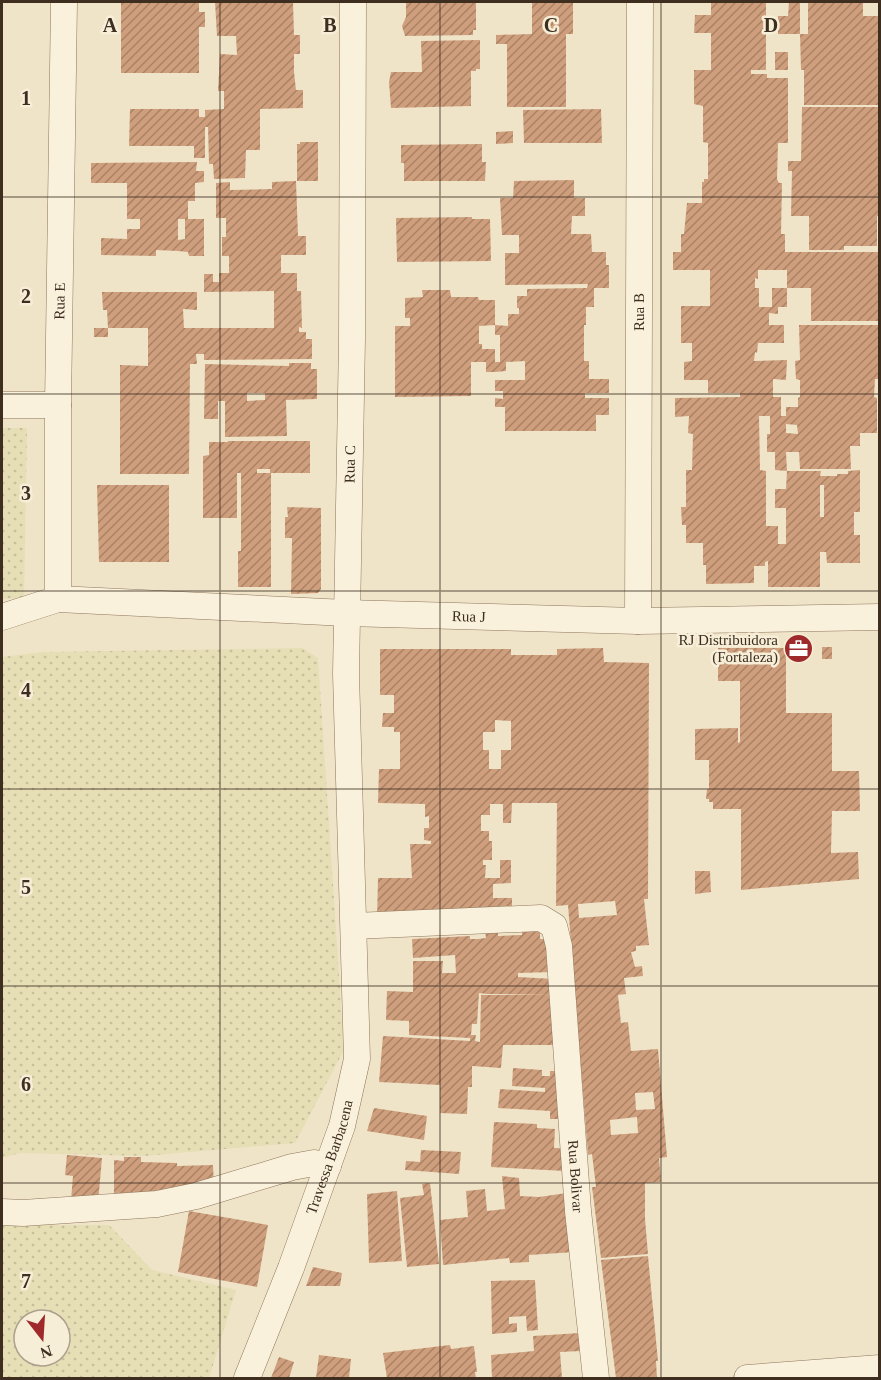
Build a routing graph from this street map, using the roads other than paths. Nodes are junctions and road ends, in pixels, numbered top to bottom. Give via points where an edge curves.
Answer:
1 (64, 2) edge
2 (352, 2) edge
3 (640, 2) edge
4 (2, 405) edge
5 (58, 405) junction
6 (58, 598) junction
7 (346, 613) junction
8 (2, 617) edge
9 (879, 617) edge
10 (638, 621) junction
11 (354, 926) junction
12 (328, 1166) junction
13 (2, 1212) edge
14 (879, 1368) edge
15 (247, 1378) edge
16 (596, 1378) edge
17 (747, 1378) edge

1 - 5 street, Rua E
2 - 7 street, Rua C via 352,339
3 - 10 street, Rua B
4 - 5 street
5 - 6 street, Rua E
6 - 7 street, Rua J
6 - 8 street
7 - 10 street, Rua J
7 - 11 street, Rua C
9 - 10 street, Rua J
11 - 12 street, Travessa Barbacena via 357,1059 342,1126
11 - 16 street, Rua Bolivar via 541,918 555,926
12 - 13 street via 314,1163 292,1167 157,1204
12 - 15 street, Travessa Barbacena
14 - 17 street

